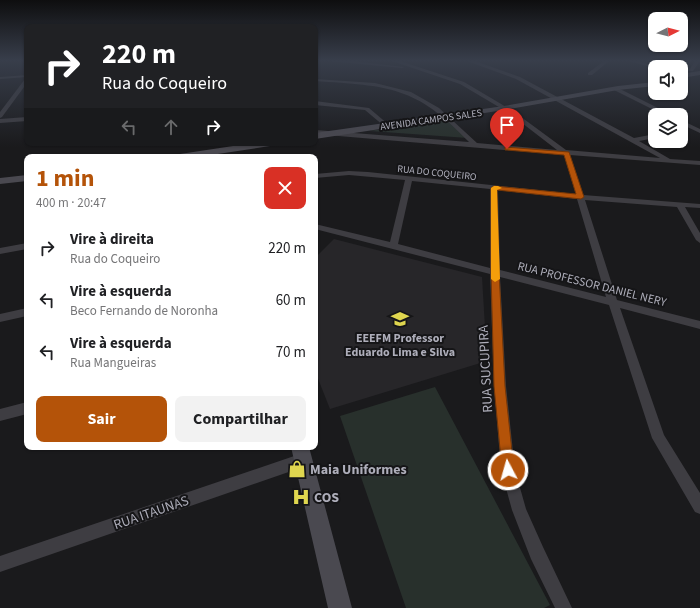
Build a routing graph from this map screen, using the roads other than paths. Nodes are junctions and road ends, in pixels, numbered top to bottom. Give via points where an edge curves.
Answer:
1 (20, 89) edge
2 (398, 89) edge
3 (473, 89) edge
4 (541, 89) edge
5 (615, 89) edge
6 (617, 89) edge
7 (559, 98) junction
8 (318, 103) edge
9 (504, 108) junction
10 (654, 108) edge
11 (0, 116) edge
12 (446, 117) junction
13 (24, 119) edge
14 (0, 121) edge
15 (386, 125) junction
16 (688, 125) edge
17 (698, 130) edge
18 (688, 131) edge
19 (318, 132) edge
20 (334, 134) junction
21 (318, 136) edge
22 (648, 137) edge
23 (633, 140) junction
24 (258, 146) edge
25 (476, 146) junction
26 (226, 154) edge
27 (567, 154) junction
28 (669, 161) junction
29 (700, 164) edge
30 (318, 176) edge
31 (24, 178) edge
32 (409, 179) junction
33 (0, 182) edge
34 (494, 188) junction
35 (581, 197) junction
36 (680, 205) junction
37 (700, 206) edge
38 (318, 227) edge
39 (700, 240) edge
40 (393, 246) junction
41 (24, 247) edge
42 (0, 251) edge
43 (495, 272) junction
44 (613, 303) junction
45 (24, 313) edge
46 (0, 318) edge
47 (700, 324) edge
48 (24, 409) edge
49 (0, 415) edge
50 (301, 453) edge
51 (700, 507) edge
52 (0, 564) edge
53 (340, 608) edge
54 (564, 608) edge

1 - 11 street
2 - 12 street via 424,100
3 - 9 street
4 - 7 street
5 - 7 street, AVENIDA CAMPOS SALES
6 - 10 street
7 - 9 street, AVENIDA CAMPOS SALES
7 - 23 street
8 - 15 street via 367,109
9 - 12 street, AVENIDA CAMPOS SALES
9 - 27 street
12 - 15 street, AVENIDA CAMPOS SALES
12 - 25 street
13 - 14 street
15 - 20 street, AVENIDA CAMPOS SALES
16 - 17 street
17 - 18 street
19 - 20 street
20 - 21 street, AVENIDA CAMPOS SALES
20 - 25 street
22 - 23 street
23 - 28 street
24 - 26 street
25 - 27 street
27 - 28 street
27 - 35 street
28 - 29 street
30 - 32 street, RUA DO COQUEIRO via 349,173
31 - 33 street
32 - 34 street, RUA DO COQUEIRO
32 - 40 street
34 - 35 street, RUA DO COQUEIRO
34 - 43 street, RUA SUCUPIRA
35 - 36 street, RUA DO COQUEIRO
35 - 44 street
36 - 37 street, RUA DO COQUEIRO
36 - 39 street
38 - 40 street, RUA PROFESSOR DANIEL NERY
40 - 43 street, RUA PROFESSOR DANIEL NERY
41 - 42 street
43 - 44 street, RUA PROFESSOR DANIEL NERY
43 - 54 street, RUA SUCUPIRA via 500,386 508,470 519,510
44 - 47 street, RUA PROFESSOR DANIEL NERY
44 - 51 street via 659,438
45 - 46 street
48 - 49 street
50 - 52 street, RUA ITAUNAS
50 - 53 street

